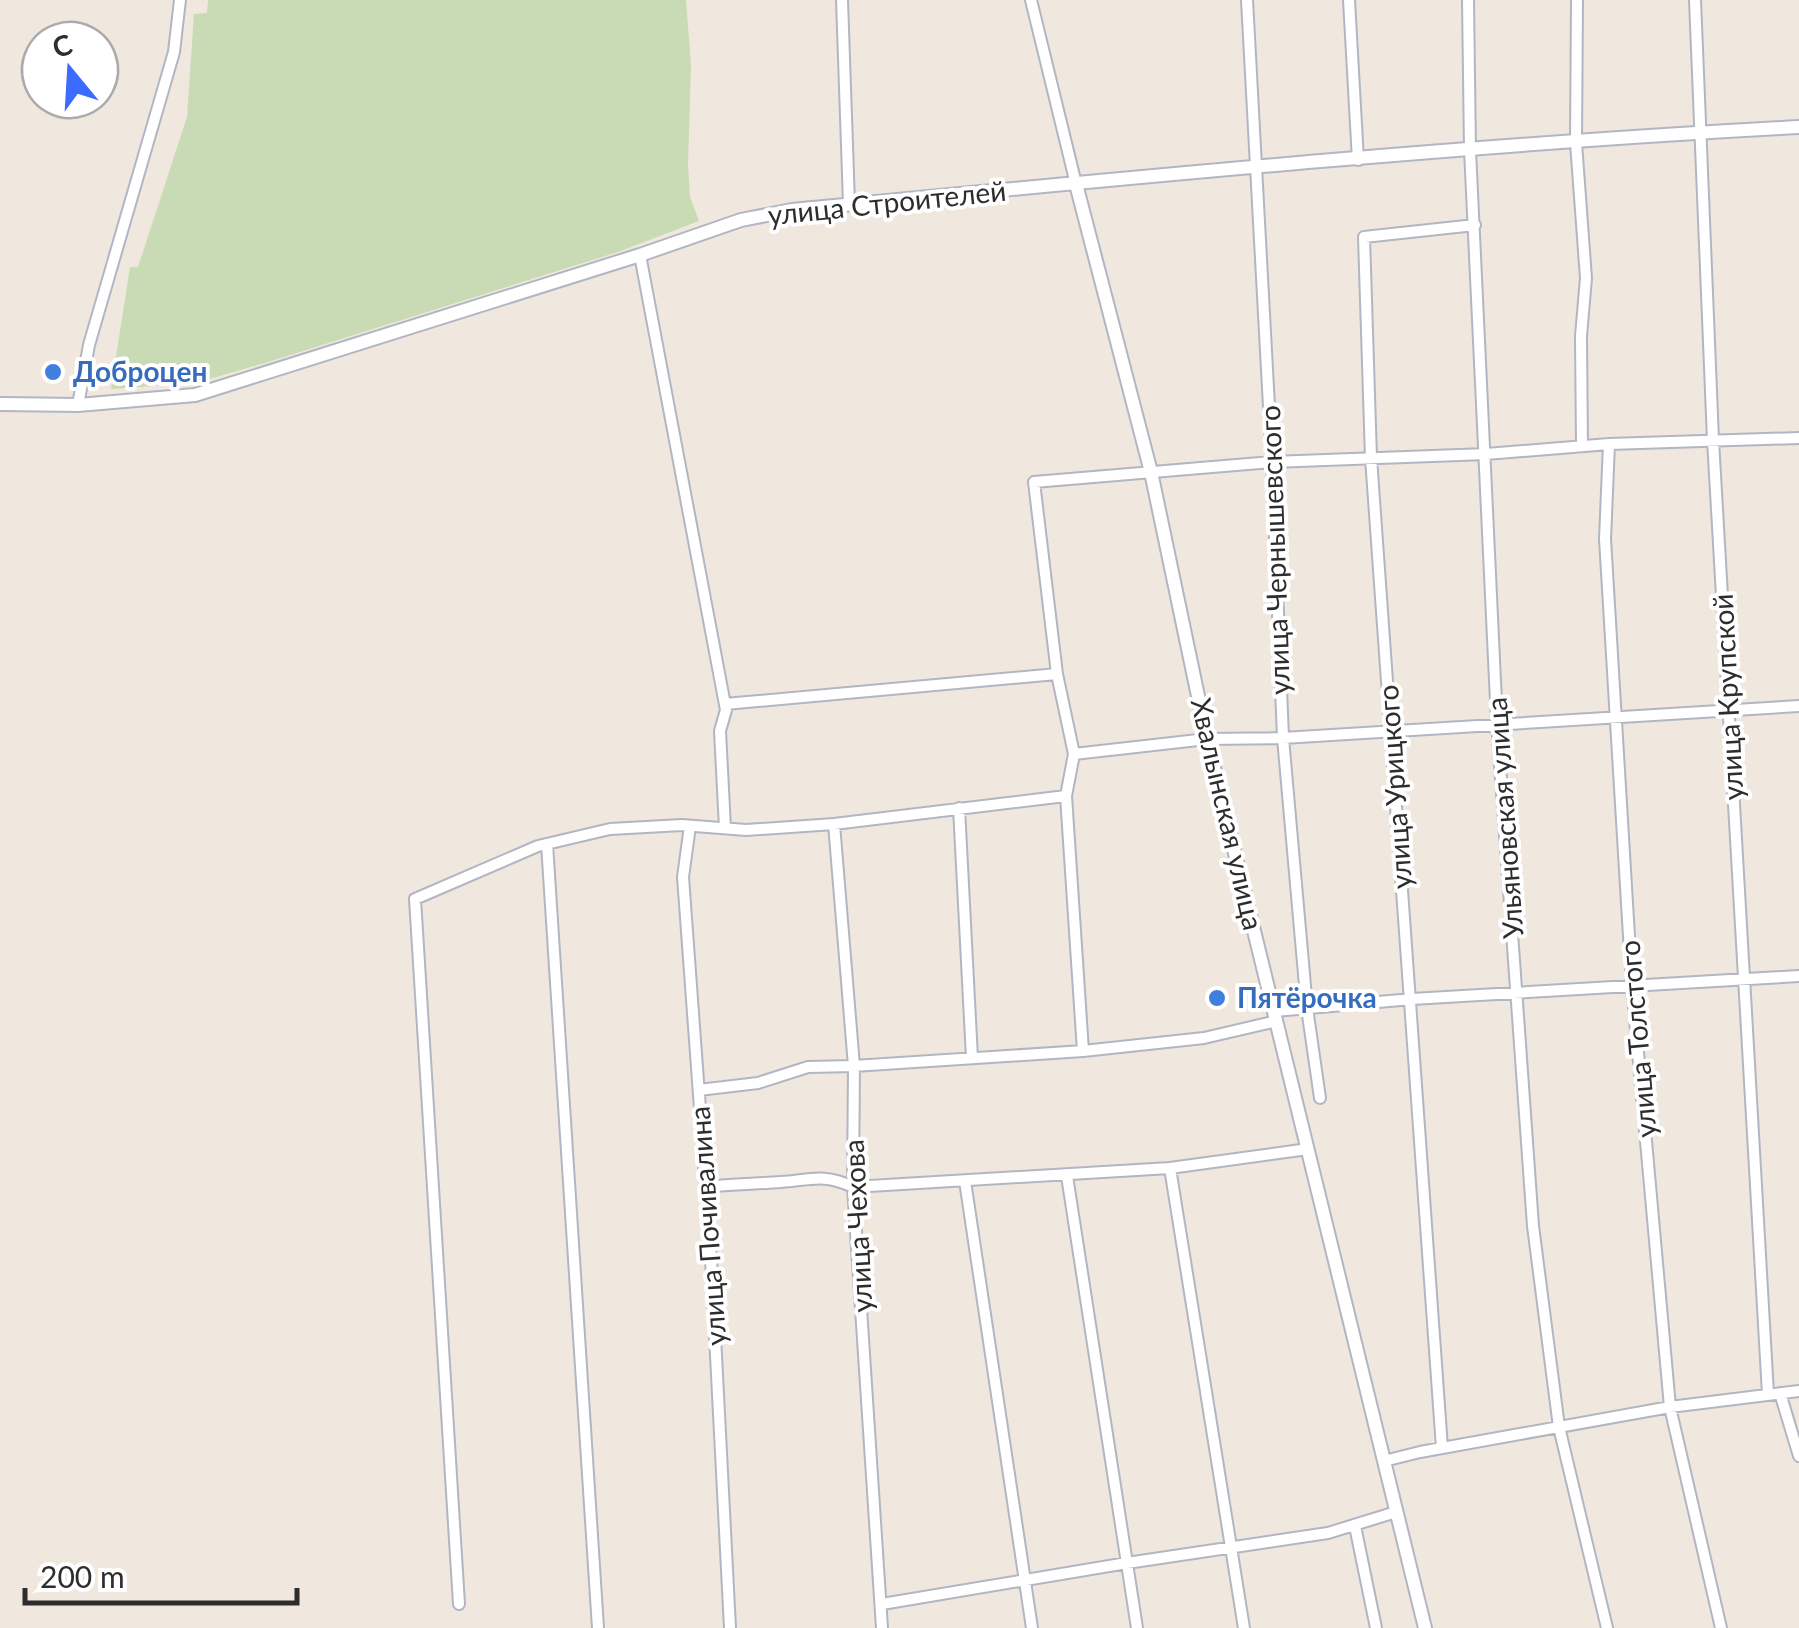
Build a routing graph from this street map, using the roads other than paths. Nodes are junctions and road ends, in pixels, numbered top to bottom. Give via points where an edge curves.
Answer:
1 (180, 0) edge
2 (842, 0) edge
3 (1032, 0) edge
4 (1247, 0) edge
5 (1350, 0) edge
6 (1468, 0) edge
7 (1577, 0) edge
8 (1695, 0) edge
9 (1799, 128) edge
10 (1700, 133) junction
11 (1576, 143) junction
12 (1470, 150) junction
13 (1358, 160) junction
14 (1258, 167) junction
15 (1076, 184) junction
16 (850, 204) junction
17 (1475, 225) junction
18 (640, 255) junction
19 (0, 404) edge
20 (78, 405) junction
21 (1799, 438) edge
22 (1713, 440) junction
23 (1609, 444) junction
24 (1582, 446) junction
25 (1486, 454) junction
26 (1372, 458) junction
27 (1272, 462) junction
28 (1151, 472) junction
29 (1057, 674) junction
30 (725, 704) junction
31 (1799, 706) edge
32 (1729, 710) junction
33 (1617, 716) junction
34 (1498, 723) junction
35 (1390, 732) junction
36 (1283, 738) junction
37 (1208, 740) junction
38 (1074, 754) junction
39 (1066, 796) junction
40 (959, 808) junction
41 (834, 824) junction
42 (690, 826) junction
43 (726, 828) junction
44 (547, 844) junction
45 (1799, 976) edge
46 (1745, 980) junction
47 (1632, 986) junction
48 (1518, 994) junction
49 (1412, 999) junction
50 (1308, 1008) junction
51 (1276, 1016) junction
52 (1083, 1051) junction
53 (972, 1058) junction
54 (854, 1066) junction
55 (699, 1090) junction
56 (1320, 1098) dead end
57 (1308, 1150) junction
58 (1170, 1168) junction
59 (1067, 1176) junction
60 (965, 1181) junction
61 (706, 1186) junction
62 (853, 1187) junction
63 (1799, 1391) edge
64 (1774, 1394) junction
65 (1670, 1407) junction
66 (1559, 1427) junction
67 (1442, 1448) junction
68 (1799, 1456) edge
69 (1384, 1462) junction
70 (1396, 1512) junction
71 (1355, 1526) junction
72 (1230, 1548) junction
73 (1128, 1563) junction
74 (1025, 1581) junction
75 (459, 1604) dead end
76 (882, 1604) junction
77 (598, 1628) edge
78 (730, 1628) edge
79 (882, 1628) edge
80 (1032, 1628) edge
81 (1137, 1628) edge
82 (1244, 1628) edge
83 (1376, 1628) edge
84 (1425, 1628) edge
85 (1608, 1628) edge
86 (1721, 1628) edge

1 - 20 street via 174,52 85,358
2 - 16 street
3 - 15 street, Хвалынская улица
4 - 14 street, улица Чернышевского
5 - 13 street
6 - 12 street, Ульяновская улица
7 - 11 street
8 - 10 street, улица Крупской
9 - 10 street, улица Строителей
10 - 11 street, улица Строителей
10 - 22 street, улица Крупской
11 - 12 street, улица Строителей
11 - 24 street via 1586,278
12 - 13 street, улица Строителей
12 - 17 street, Ульяновская улица
13 - 14 street, улица Строителей
14 - 15 street, улица Строителей
14 - 27 street, улица Чернышевского
15 - 16 street, улица Строителей
15 - 28 street, Хвалынская улица
16 - 18 street, улица Строителей via 741,220
17 - 25 street, Ульяновская улица
17 - 26 street, улица Урицкого via 1364,237
18 - 20 street, улица Строителей via 194,395
18 - 30 street
19 - 20 street, улица Строителей
21 - 22 street
22 - 23 street
22 - 32 street, улица Крупской
23 - 24 street
23 - 33 street, улица Толстого via 1605,539
24 - 25 street
25 - 26 street
25 - 34 street, Ульяновская улица
26 - 27 street
26 - 35 street, улица Урицкого
27 - 28 street
27 - 36 street, улица Чернышевского
28 - 29 street via 1034,482
28 - 37 street, Хвалынская улица
29 - 30 street
29 - 38 street
30 - 43 street via 720,731
31 - 32 street
32 - 33 street
32 - 46 street, улица Крупской
33 - 34 street
33 - 47 street, улица Толстого
34 - 35 street
34 - 48 street, Ульяновская улица
35 - 36 street
35 - 49 street, улица Урицкого
36 - 37 street
36 - 50 street, улица Чернышевского
37 - 38 street
37 - 51 street, Хвалынская улица
38 - 39 street
39 - 40 street
39 - 52 street
40 - 41 street
40 - 53 street
41 - 43 street
41 - 54 street, улица Чехова
42 - 43 street
42 - 44 street via 610,829
42 - 55 street, улица Почивалина via 683,877
44 - 75 street via 416,899
44 - 77 street
45 - 46 street
46 - 47 street
46 - 64 street, улица Крупской
47 - 48 street
47 - 65 street, улица Толстого
48 - 49 street
48 - 66 street, Ульяновская улица via 1533,1226
49 - 50 street
49 - 67 street, улица Урицкого
50 - 51 street
50 - 56 street, улица Чернышевского
51 - 52 street via 1204,1038
51 - 57 street, Хвалынская улица
52 - 53 street
53 - 54 street
54 - 55 street via 808,1067 758,1083
54 - 62 street, улица Чехова
55 - 61 street, улица Почивалина
57 - 58 street
57 - 69 street, Хвалынская улица
58 - 59 street
58 - 72 street
59 - 60 street
59 - 73 street
60 - 62 street
60 - 74 street
61 - 62 street via 825,1177
61 - 78 street, улица Почивалина
62 - 76 street, улица Чехова
63 - 64 street
64 - 65 street
64 - 68 street, улица Крупской
65 - 66 street
65 - 86 street, улица Толстого
66 - 67 street
66 - 85 street, Ульяновская улица
67 - 69 street
69 - 70 street, Хвалынская улица
70 - 71 street
70 - 84 street, Хвалынская улица
71 - 72 street
71 - 83 street
72 - 73 street
72 - 82 street
73 - 74 street
73 - 81 street
74 - 76 street
74 - 80 street
76 - 79 street, улица Чехова

